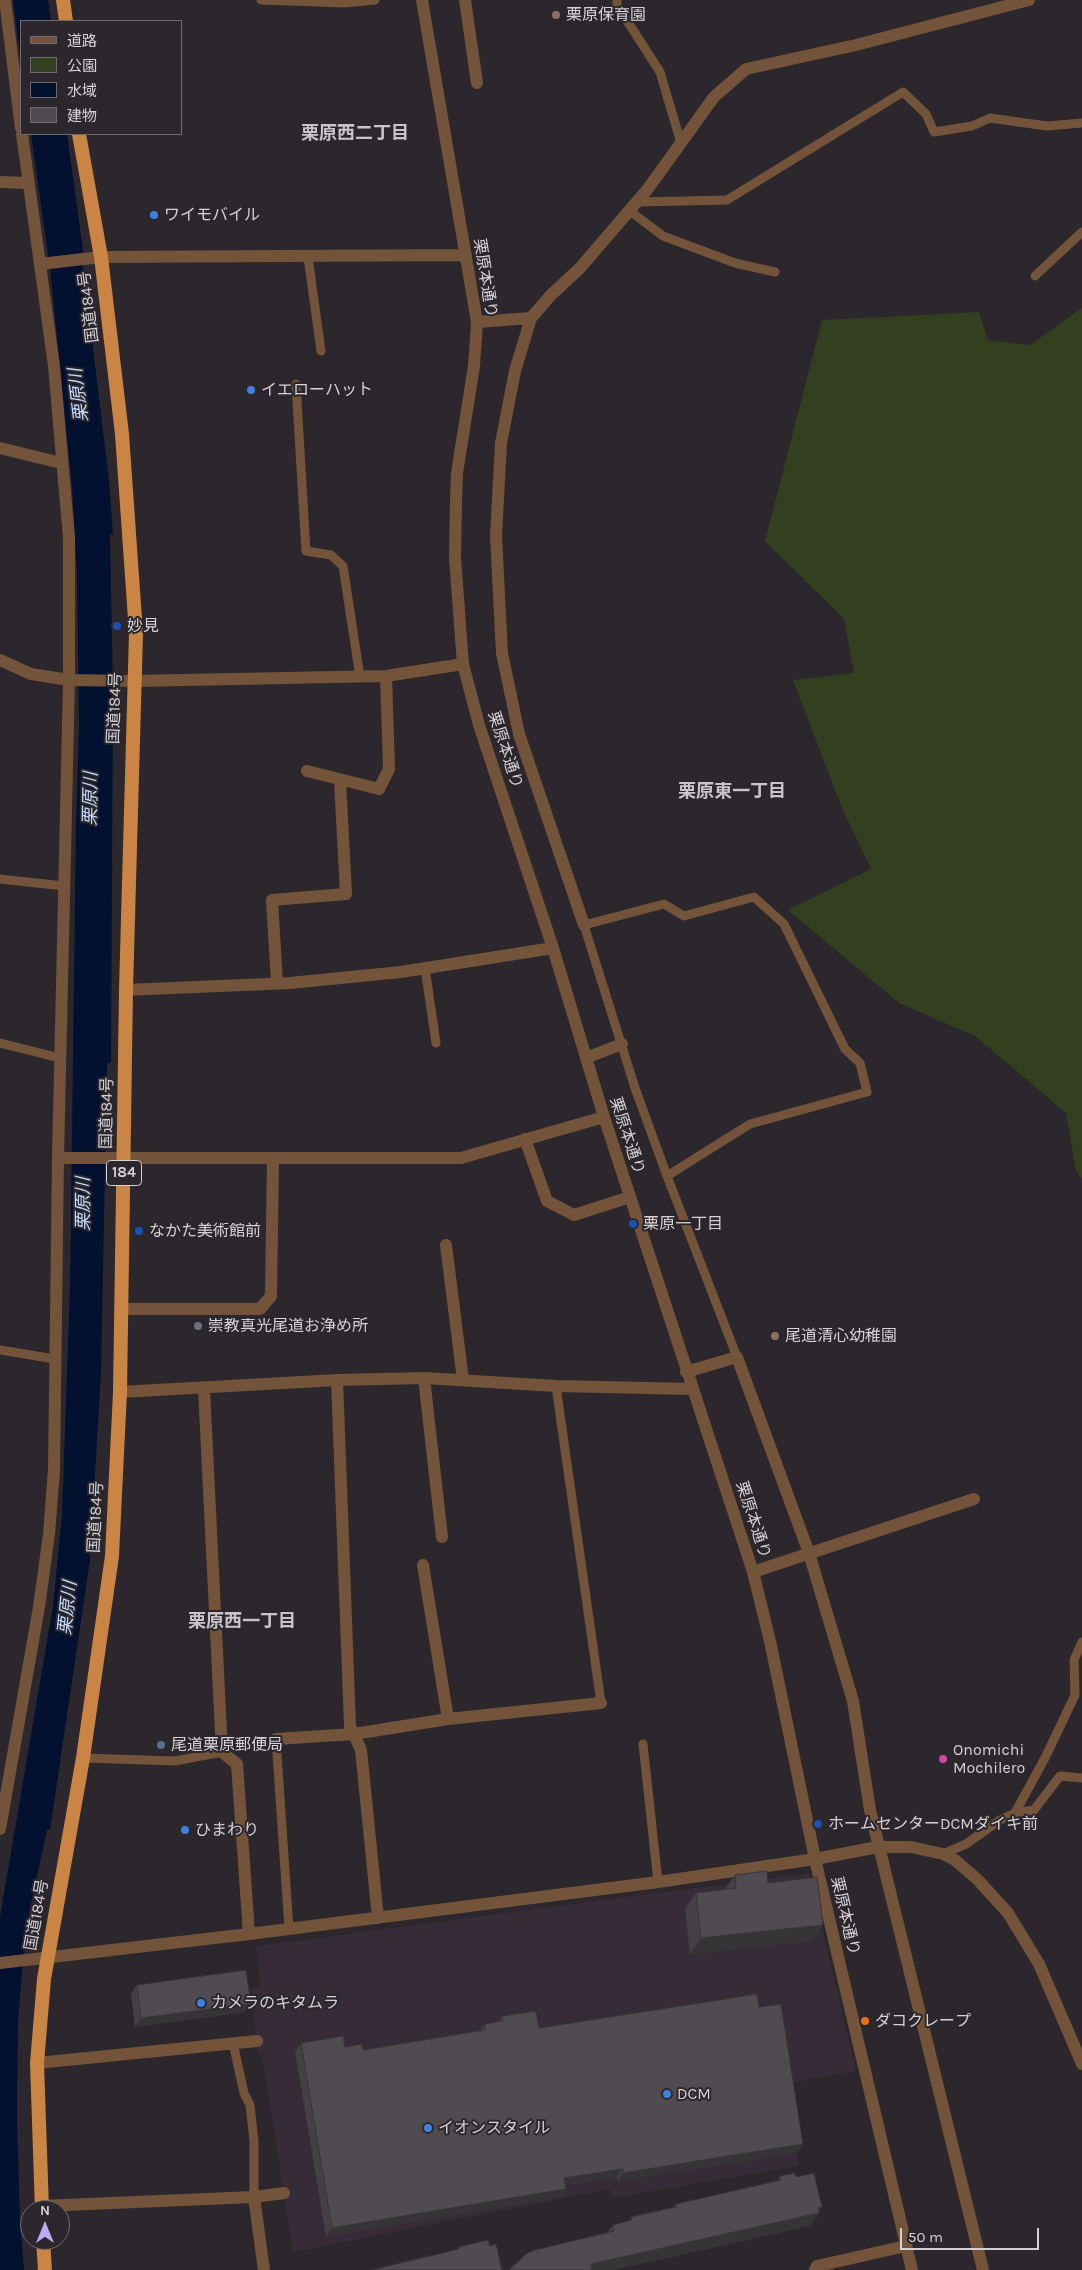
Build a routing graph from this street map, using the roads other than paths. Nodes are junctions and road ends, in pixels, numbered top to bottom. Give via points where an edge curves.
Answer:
1 (5, 0) edge
2 (63, 0) edge
3 (261, 0) edge
4 (375, 0) edge
5 (422, 0) edge
6 (466, 0) edge
7 (617, 0) edge
8 (1029, 0) edge
9 (66, 20) edge
10 (5, 36) edge
11 (477, 83) dead end
12 (20, 122) edge
13 (1082, 123) edge
14 (22, 135) edge
15 (79, 135) edge
16 (681, 143) junction
17 (0, 182) edge
18 (28, 183) junction
19 (633, 206) junction
20 (1082, 232) edge
21 (466, 255) junction
22 (308, 257) junction
23 (101, 258) junction
24 (43, 263) junction
25 (775, 272) dead end
26 (1035, 276) dead end
27 (531, 318) junction
28 (477, 322) junction
29 (321, 351) dead end
30 (296, 384) dead end
31 (0, 448) edge
32 (61, 463) junction
33 (0, 660) edge
34 (463, 664) junction
35 (386, 676) junction
36 (360, 677) junction
37 (75, 680) junction
38 (133, 681) junction
39 (307, 771) dead end
40 (340, 781) junction
41 (0, 879) edge
42 (64, 886) junction
43 (584, 925) junction
44 (553, 948) junction
45 (425, 968) junction
46 (277, 983) junction
47 (126, 990) junction
48 (0, 1043) edge
49 (436, 1043) dead end
50 (622, 1044) junction
51 (60, 1058) junction
52 (586, 1058) junction
53 (604, 1117) junction
54 (525, 1139) junction
55 (64, 1158) junction
56 (124, 1158) junction
57 (273, 1158) junction
58 (667, 1176) junction
59 (630, 1197) junction
60 (446, 1246) dead end
61 (121, 1309) junction
62 (0, 1350) edge
63 (737, 1356) junction
64 (56, 1359) junction
65 (686, 1372) junction
66 (424, 1378) junction
67 (337, 1380) junction
68 (463, 1380) junction
69 (556, 1386) junction
70 (204, 1389) junction
71 (693, 1389) junction
72 (120, 1392) junction
73 (974, 1499) dead end
74 (442, 1537) dead end
75 (809, 1553) junction
76 (423, 1565) dead end
77 (753, 1572) junction
78 (1082, 1642) edge
79 (601, 1703) joint
80 (448, 1719) junction
81 (354, 1734) junction
82 (276, 1739) joint
83 (643, 1744) dead end
84 (222, 1752) junction
85 (83, 1758) junction
86 (1082, 1778) edge
87 (1015, 1813) junction
88 (0, 1829) edge
89 (878, 1847) junction
90 (943, 1854) junction
91 (815, 1859) junction
92 (658, 1882) junction
93 (378, 1918) junction
94 (289, 1929) junction
95 (250, 1934) junction
96 (47, 1957) junction
97 (0, 1963) edge
98 (257, 2041) dead end
99 (234, 2043) junction
100 (37, 2063) junction
101 (1082, 2064) edge
102 (279, 2194) dead end
103 (254, 2197) junction
104 (41, 2200) edge
105 (70, 2207) edge
106 (906, 2246) junction
107 (44, 2250) edge
108 (45, 2270) edge
109 (264, 2270) edge
110 (815, 2270) edge
111 (912, 2270) edge
112 (983, 2270) edge

1 - 10 street
2 - 9 highway
3 - 4 lane via 345,4
5 - 21 street, 栗原本通り
6 - 11 street
7 - 16 lane via 617,5 660,72
8 - 16 street via 856,45 746,69 714,97
10 - 12 street
13 - 19 lane via 1047,126 990,118 972,126 934,132 926,114 903,92 727,200
14 - 18 street
15 - 23 highway, 国道184号 / 184
16 - 19 street
17 - 18 street
18 - 24 street
19 - 25 lane via 663,236 734,263
19 - 27 street via 580,268
20 - 26 lane
21 - 22 street
21 - 28 street, 栗原本通り
22 - 23 street
22 - 29 lane
23 - 24 street
23 - 38 highway, 国道184号 / 184 via 122,434 136,633
24 - 32 street
27 - 28 street
27 - 43 street via 515,371 501,443 496,536 502,653 519,734
28 - 34 street, 栗原本通り via 474,366 457,473 455,558
30 - 36 lane via 306,551 331,555 343,566
31 - 32 street
32 - 37 street via 69,538
33 - 37 street via 31,674
34 - 35 street
34 - 44 street, 栗原本通り via 479,725
35 - 36 street
35 - 40 street via 389,769 379,789
36 - 38 street
37 - 38 street
37 - 42 street
38 - 47 highway, 国道184号 / 184
39 - 40 street
40 - 46 street via 346,894 272,900
41 - 42 lane
42 - 51 street
43 - 50 lane
43 - 58 lane via 664,904 684,916 754,897 784,924 845,1049 860,1063 867,1092 750,1124
44 - 45 street
44 - 52 street, 栗原本通り
45 - 46 street
45 - 49 lane
46 - 47 street
47 - 56 highway, 国道184号 / 184
48 - 51 lane
50 - 52 street
50 - 58 lane
51 - 55 street
52 - 53 street, 栗原本通り
53 - 54 street
53 - 59 street, 栗原本通り
54 - 57 street via 461,1158
54 - 59 street via 547,1201 574,1214
55 - 56 street
55 - 64 street
56 - 57 street
56 - 61 highway, 国道184号 / 184
57 - 61 street via 271,1296 260,1309
58 - 63 lane
59 - 65 street, 栗原本通り
60 - 68 street
61 - 72 highway, 国道184号 / 184
62 - 64 lane
63 - 65 street
63 - 75 street
64 - 88 street via 49,1534
65 - 71 street, 栗原本通り
66 - 67 street
66 - 68 street
66 - 74 street
67 - 70 street
67 - 81 street via 350,1726
68 - 69 street
69 - 71 street
69 - 79 lane
70 - 72 street
70 - 84 street
71 - 77 street, 栗原本通り
72 - 85 highway, 国道184号 / 184 via 112,1556
73 - 75 street
75 - 77 street
75 - 89 street via 853,1701 861,1764
76 - 80 street
77 - 91 street, 栗原本通り
78 - 87 lane via 1074,1660 1075,1695
79 - 80 street
80 - 81 street
81 - 82 street
81 - 93 street via 361,1750
82 - 94 lane
83 - 92 lane
84 - 85 lane via 175,1760
84 - 95 street via 237,1764
85 - 96 highway, 国道184号 / 184
86 - 87 lane via 1060,1776 1034,1810
87 - 90 lane via 966,1844
89 - 90 street via 911,1847
89 - 91 street
89 - 112 street
90 - 101 street via 978,1880 1008,1913 1039,1964
91 - 92 street
91 - 106 street, 栗原本通り
92 - 93 street
93 - 94 street
94 - 95 street
95 - 96 street
96 - 97 street
96 - 100 highway, 国道184号 / 184
98 - 99 street
99 - 100 street
99 - 103 lane via 244,2093 250,2105
100 - 104 highway, 国道184号 / 184
102 - 103 street
103 - 105 street
103 - 109 street
106 - 110 street via 817,2266
106 - 111 street, 栗原本通り
107 - 108 highway

